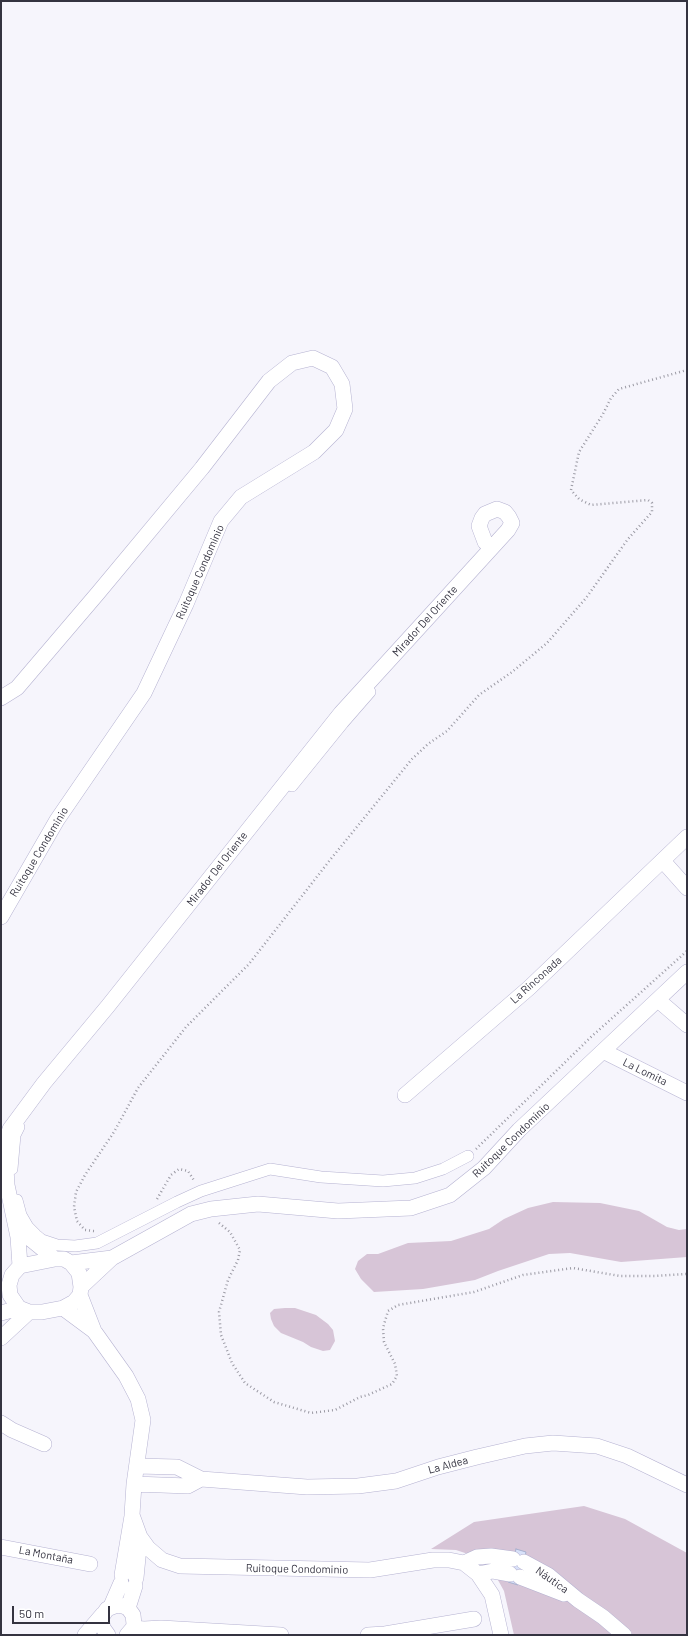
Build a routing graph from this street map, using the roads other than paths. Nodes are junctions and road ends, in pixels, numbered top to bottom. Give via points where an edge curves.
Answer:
1 (512, 523) junction
2 (491, 548) junction
3 (1, 698) edge
4 (684, 846) edge
5 (663, 861) junction
6 (687, 888) edge
7 (1, 917) edge
8 (687, 972) edge
9 (658, 1000) junction
10 (687, 1026) edge
11 (603, 1051) junction
12 (687, 1093) edge
13 (405, 1095) dead end
14 (468, 1156) road end
15 (15, 1218) junction
16 (112, 1258) junction
17 (55, 1259) junction
18 (72, 1263) junction
19 (11, 1274) edge
20 (80, 1291) junction
21 (63, 1308) junction
22 (24, 1310) junction
23 (1, 1313) edge
24 (94, 1331) junction
25 (1, 1338) edge
26 (1, 1423) edge
27 (44, 1444) dead end
28 (137, 1466) junction
29 (201, 1479) junction
30 (134, 1484) junction
31 (687, 1485) edge
32 (132, 1515) junction
33 (140, 1537) junction
34 (1, 1547) edge
35 (464, 1563) junction
36 (90, 1564) dead end
37 (517, 1568) junction
38 (478, 1574) junction
39 (129, 1581) junction
40 (107, 1610) junction
41 (129, 1610) junction
42 (474, 1620) dead end
43 (161, 1628) junction
44 (132, 1632) edge
45 (102, 1634) edge
46 (85, 1635) edge
47 (270, 1635) edge
48 (281, 1635) edge
49 (368, 1635) edge
50 (501, 1635) edge
51 (624, 1635) edge

1 - 2 street, Mirador Del Oriente
1 - 2 street via 505,512 497,509 485,514 479,526 485,542
1 - 14 street via 516,527 343,723 26,1115 15,1135 11,1166 21,1215 28,1227 42,1240 57,1245 75,1246 97,1243 177,1202 270,1169 321,1177 377,1181 415,1178 443,1169
2 - 15 street, Mirador Del Oriente via 341,713 44,1083 10,1129 5,1152 7,1185
3 - 7 street, Ruitoque Condominio via 17,688 98,593 202,468 269,381 292,363 313,358 332,367 342,384 345,409 336,430 314,452 241,497 221,521 186,604 144,692 57,820
4 - 5 street, La Rinconada
5 - 6 street
5 - 13 street, La Rinconada via 529,988
8 - 9 street, Ruitoque Condominio
9 - 10 street
9 - 11 street, Ruitoque Condominio
11 - 12 street, La Lomita
11 - 16 street, Ruitoque Condominio via 519,1130 484,1168 450,1195 411,1208 338,1211 258,1204 211,1209 191,1214
15 - 17 street, Ruitoque Condominio via 28,1237
15 - 19 street via 18,1237
16 - 18 street, Ruitoque Condominio
16 - 20 street, Ruitoque Condominio
17 - 18 street, Ruitoque Condominio via 64,1259
17 - 19 street, Ruitoque Condominio
18 - 20 street, Ruitoque Condominio via 79,1273
19 - 22 street via 10,1295
20 - 21 street, Ruitoque Condominio via 74,1302
20 - 24 street, Ruitoque Condominio
21 - 22 street, Ruitoque Condominio via 42,1312
21 - 24 street, Ruitoque Condominio
22 - 23 street, Ruitoque Condominio
22 - 25 street
24 - 28 street, Ruitoque Condominio via 126,1376 138,1399 142,1420
26 - 27 street
28 - 29 street, La Aldea via 177,1467
28 - 30 street, Ruitoque Condominio
29 - 30 street, La Aldea via 188,1486
29 - 31 street, La Aldea via 307,1487 358,1486 396,1481 477,1457 553,1442 597,1446 627,1456
30 - 32 street, Ruitoque Condominio
32 - 33 street, Ruitoque Condominio
32 - 39 street, Ruitoque Condominio
33 - 35 street, Ruitoque Condominio via 162,1560 180,1566 370,1570 433,1560
33 - 39 street, Ruitoque Condominio
34 - 36 street, La Montaña
35 - 37 street, Ruitoque Condominio via 477,1557 491,1556
35 - 38 street, Ruitoque Condominio
37 - 38 street
37 - 51 street, Náutica via 548,1575
38 - 50 street, Ruitoque Condominio via 492,1595
39 - 40 street
39 - 41 street
40 - 41 street via 123,1606
40 - 45 street via 101,1623
40 - 46 street
41 - 43 street via 141,1614
41 - 44 street via 134,1619
42 - 49 street
43 - 44 street
43 - 47 street
47 - 48 street

